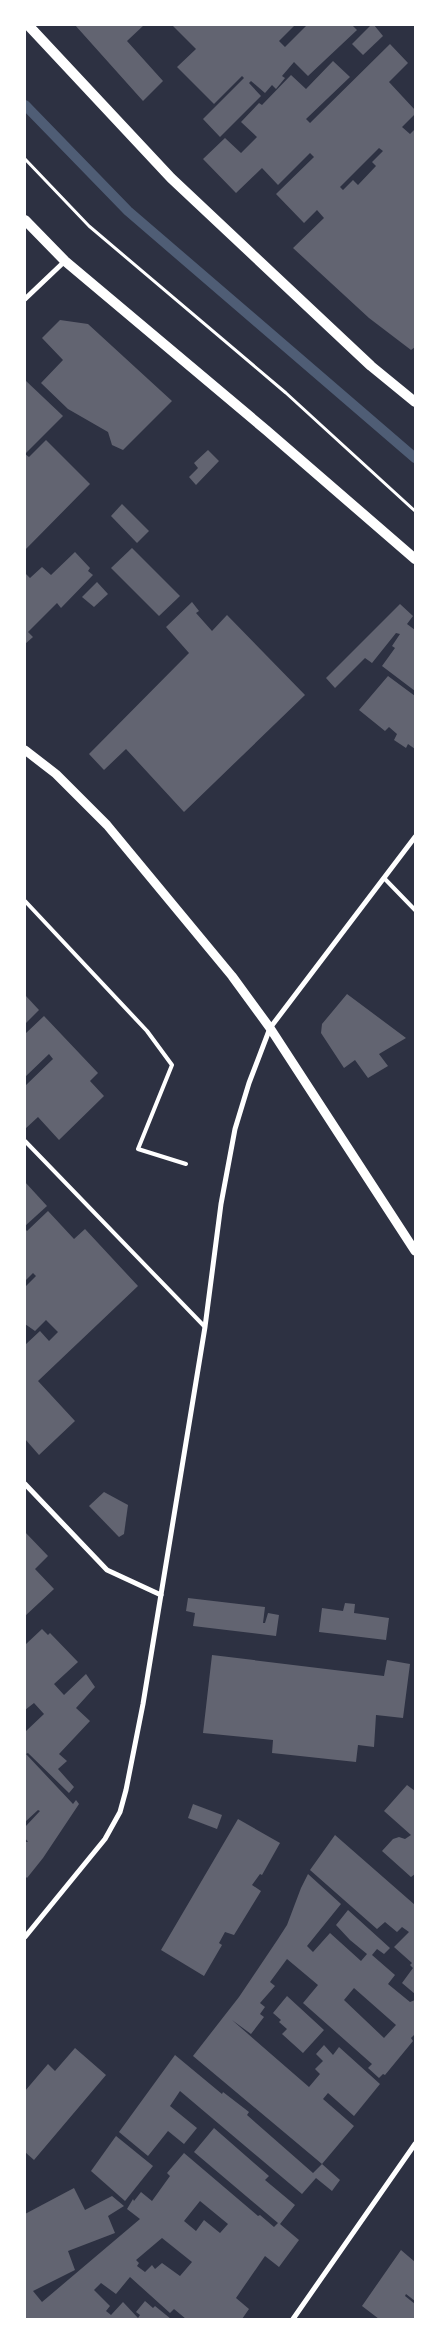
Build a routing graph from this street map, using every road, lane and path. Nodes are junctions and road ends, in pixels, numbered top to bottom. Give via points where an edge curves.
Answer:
1 (28, 25) edge
2 (25, 159) edge
3 (25, 220) edge
4 (65, 261) junction
5 (25, 299) edge
6 (415, 402) edge
7 (415, 511) edge
8 (415, 559) edge
9 (25, 750) edge
10 (415, 837) edge
11 (384, 878) junction
12 (25, 901) edge
13 (415, 910) edge
14 (270, 1028) junction
15 (25, 1141) edge
16 (186, 1164) dead end
17 (415, 1251) edge
18 (205, 1327) junction
19 (25, 1484) edge
20 (161, 1595) junction
21 (25, 1937) edge
22 (415, 2144) edge
23 (293, 2319) edge

1 - 6 main road via 171,178 371,366
2 - 7 path via 89,226 286,393
3 - 4 main road
4 - 5 street
4 - 8 main road
9 - 14 street via 56,774 106,824 232,976
10 - 11 street
11 - 13 lane
11 - 14 street
12 - 16 lane via 147,1031 172,1065 138,1149
14 - 17 street
14 - 18 street via 235,1129 221,1204
15 - 18 lane
18 - 20 street
19 - 20 street via 107,1570
20 - 21 street via 143,1704 120,1812 106,1839
22 - 23 street

